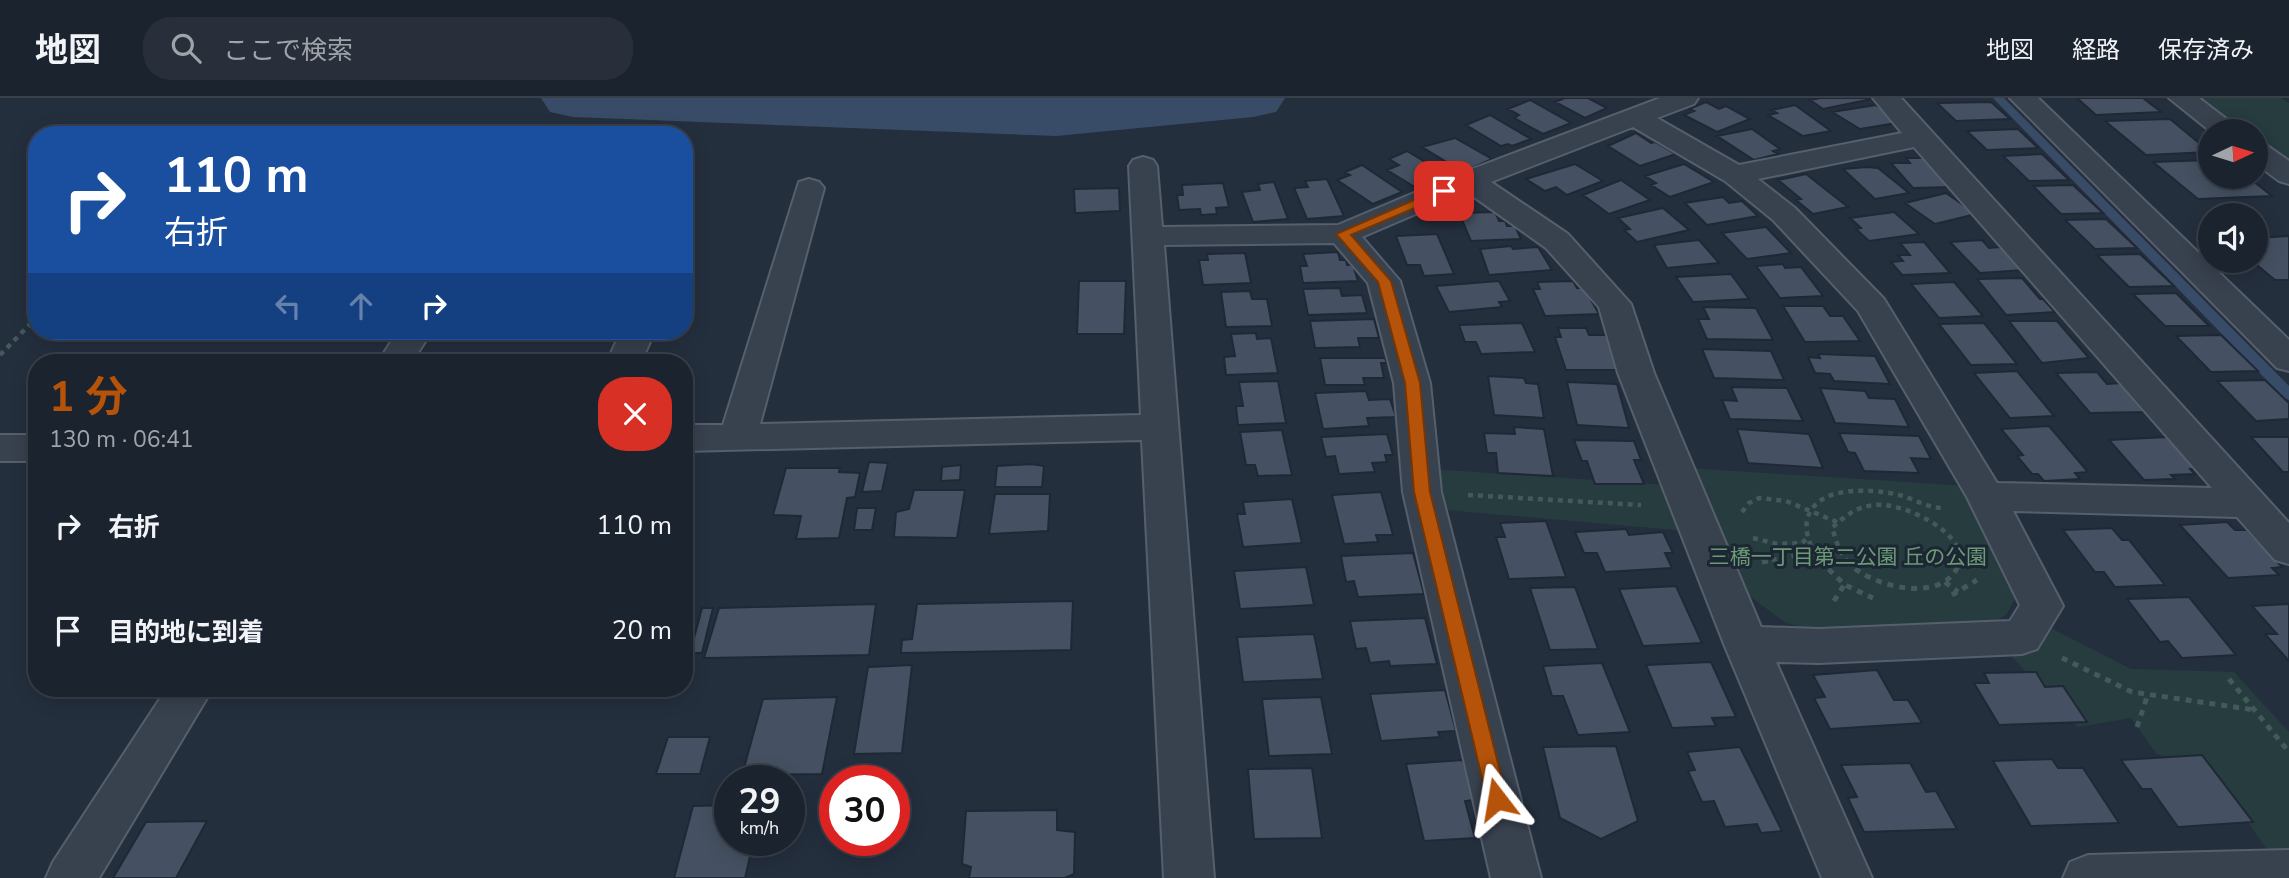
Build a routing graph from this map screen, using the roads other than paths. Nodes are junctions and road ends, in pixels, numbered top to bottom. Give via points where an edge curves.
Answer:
1 (1685, 98) edge
2 (1886, 98) edge
3 (2023, 98) edge
4 (2182, 98) edge
5 (1634, 116) junction
6 (2211, 119) edge
7 (1920, 137) junction
8 (2268, 160) edge
9 (1143, 166) dead end
10 (2289, 175) edge
11 (1735, 176) junction
12 (1469, 180) junction
13 (809, 188) dead end
14 (1343, 234) junction
15 (1148, 236) junction
16 (2289, 360) edge
17 (1161, 427) junction
18 (738, 436) junction
19 (693, 438) edge
20 (0, 448) edge
21 (28, 448) edge
22 (1986, 497) junction
23 (2247, 503) junction
24 (2289, 549) edge
25 (1746, 644) junction
26 (185, 697) edge
27 (2289, 873) edge
28 (2220, 876) edge
29 (71, 878) edge
30 (1189, 878) edge
31 (1516, 878) edge
32 (1847, 878) edge
33 (2088, 878) edge

1 - 5 street
2 - 7 street
3 - 16 street
4 - 6 street
5 - 11 street
5 - 12 street
7 - 11 street
7 - 23 street
8 - 10 street
9 - 15 street
11 - 22 street via 1784,214 1872,306
12 - 14 street
12 - 25 street via 1557,241 1615,304 1636,373
13 - 18 street
14 - 15 street
14 - 31 street via 1384,281 1412,383 1422,492
15 - 17 street
17 - 18 street
17 - 30 street
18 - 19 street
20 - 21 street
22 - 23 street
22 - 25 street via 2042,606 2022,637 1819,646
23 - 24 street
25 - 32 street
26 - 29 street
27 - 28 street
28 - 33 street

